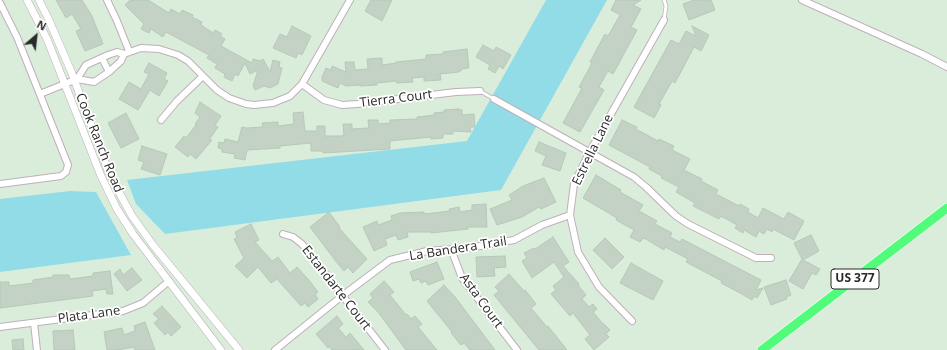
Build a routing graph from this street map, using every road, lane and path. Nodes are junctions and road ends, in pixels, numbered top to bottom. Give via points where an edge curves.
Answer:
1 (27, 0) edge
2 (38, 0) edge
3 (107, 0) edge
4 (350, 0) edge
5 (664, 0) edge
6 (802, 0) edge
7 (0, 3) edge
8 (664, 20) joint
9 (127, 53) junction
10 (102, 58) junction
11 (947, 67) edge
12 (109, 72) junction
13 (203, 76) junction
14 (76, 80) junction
15 (65, 84) junction
16 (302, 84) junction
17 (480, 91) joint
18 (40, 94) junction
19 (494, 99) joint
20 (161, 120) dead end
21 (589, 153) junction
22 (0, 184) edge
23 (947, 208) edge
24 (570, 215) junction
25 (283, 234) dead end
26 (452, 249) junction
27 (771, 258) dead end
28 (168, 281) junction
29 (342, 296) junction
30 (632, 321) dead end
31 (34, 323) junction
32 (0, 327) edge
33 (37, 350) edge
34 (221, 350) edge
35 (239, 350) edge
36 (276, 350) edge
37 (385, 350) edge
38 (518, 350) edge
39 (762, 350) edge

1 - 15 street, Cook Ranch Road via 47,39
2 - 14 street, Cook Ranch Road
3 - 9 street
4 - 16 street
5 - 8 lane
6 - 11 street
7 - 18 street
8 - 21 street, Estrella Lane
9 - 10 street via 117,52
9 - 12 street
9 - 13 street via 141,48 165,50 188,61
10 - 12 street
10 - 14 street via 86,65
12 - 14 street via 94,82
13 - 16 street via 223,95 237,102 254,105 279,101
13 - 20 street
14 - 15 street
14 - 35 street, Cook Ranch Road via 108,170 132,216
15 - 18 street
15 - 28 street, Cook Ranch Road via 111,197 133,234
16 - 17 street, Tierra Court via 324,100 342,105
17 - 19 lane, Tierra Court
18 - 22 street via 68,169 61,176
19 - 21 street
21 - 24 street, Estrella Lane via 574,184
21 - 27 street via 640,182 671,212 688,224 756,258
23 - 39 main road, US 377
24 - 26 street, La Bandera Trail via 542,224 514,240
24 - 30 street, Estrella Lane via 578,252 599,288
25 - 29 street, Estandarte Court via 302,244
26 - 29 street, La Bandera Trail via 427,251 390,260
26 - 38 street, Asta Court via 462,278
28 - 31 street, Plata Lane via 144,303 123,311
28 - 34 street, Cook Ranch Road
29 - 36 street, La Bandera Trail
29 - 37 street, Estandarte Court
31 - 32 street, Plata Lane
31 - 33 street

